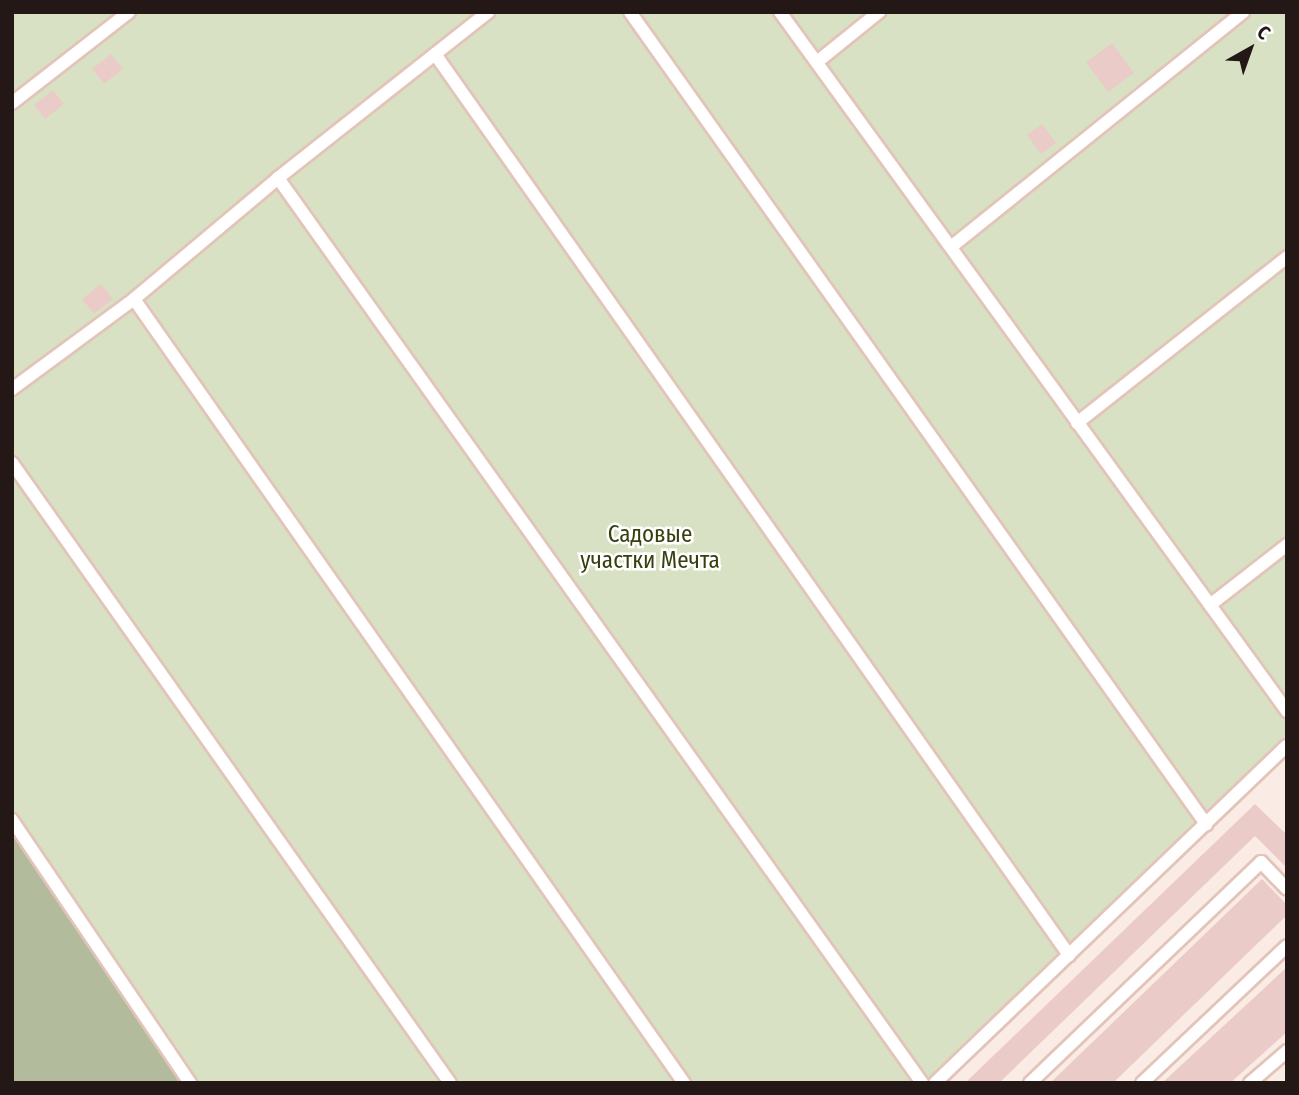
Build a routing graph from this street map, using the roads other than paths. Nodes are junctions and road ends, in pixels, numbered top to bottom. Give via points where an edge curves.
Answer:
1 (128, 12) edge
2 (488, 12) edge
3 (630, 12) edge
4 (780, 12) edge
5 (879, 12) edge
6 (1243, 12) edge
7 (435, 54) junction
8 (817, 62) junction
9 (12, 103) edge
10 (278, 178) junction
11 (951, 247) junction
12 (1287, 257) edge
13 (134, 299) junction
14 (12, 389) edge
15 (1077, 423) junction
16 (12, 463) edge
17 (1287, 545) edge
18 (1210, 606) junction
19 (1287, 711) edge
20 (1287, 746) edge
21 (12, 820) edge
22 (1206, 824) junction
23 (1287, 889) edge
24 (1287, 946) edge
25 (1069, 955) junction
26 (1287, 1051) edge
27 (190, 1083) edge
28 (450, 1083) edge
29 (684, 1083) edge
30 (922, 1083) edge
31 (935, 1083) edge
32 (1030, 1083) edge
33 (1142, 1083) edge
34 (1250, 1083) edge

1 - 9 lane
2 - 7 lane
3 - 22 lane
4 - 8 lane
5 - 8 lane
6 - 11 lane
7 - 10 lane
7 - 25 lane
8 - 11 lane
10 - 13 lane
10 - 30 lane
11 - 15 lane
12 - 15 lane
13 - 14 lane
13 - 29 lane
15 - 18 lane
16 - 28 lane
17 - 18 lane
18 - 19 lane
20 - 22 lane
21 - 27 lane
22 - 25 lane
23 - 32 lane via 1261,862
24 - 33 lane
25 - 31 lane
26 - 34 lane

